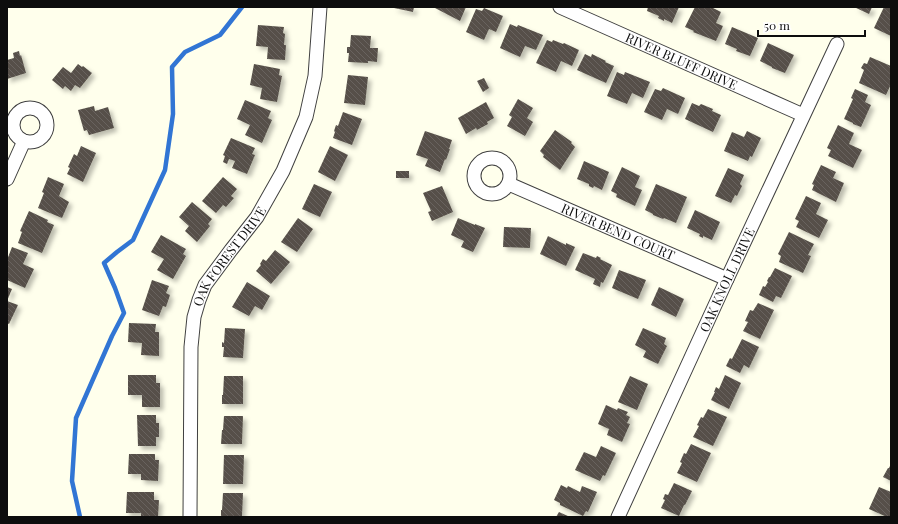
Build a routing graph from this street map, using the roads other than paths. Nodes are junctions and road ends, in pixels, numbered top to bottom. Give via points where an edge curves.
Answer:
1 (320, 7) edge
2 (560, 7) edge
3 (837, 44) dead end
4 (803, 115) junction
5 (24, 141) dead end
6 (7, 179) edge
7 (509, 184) dead end
8 (727, 279) junction
9 (190, 517) edge
10 (618, 517) edge

1 - 9 street, OAK FOREST DRIVE via 315,76 306,118 283,171 257,217 205,285 198,300 191,347
2 - 4 street, RIVER BLUFF DRIVE
3 - 4 street, OAK KNOLL DRIVE
4 - 8 street, OAK KNOLL DRIVE
5 - 6 street
7 - 8 street, RIVER BEND COURT
8 - 10 street, OAK KNOLL DRIVE

